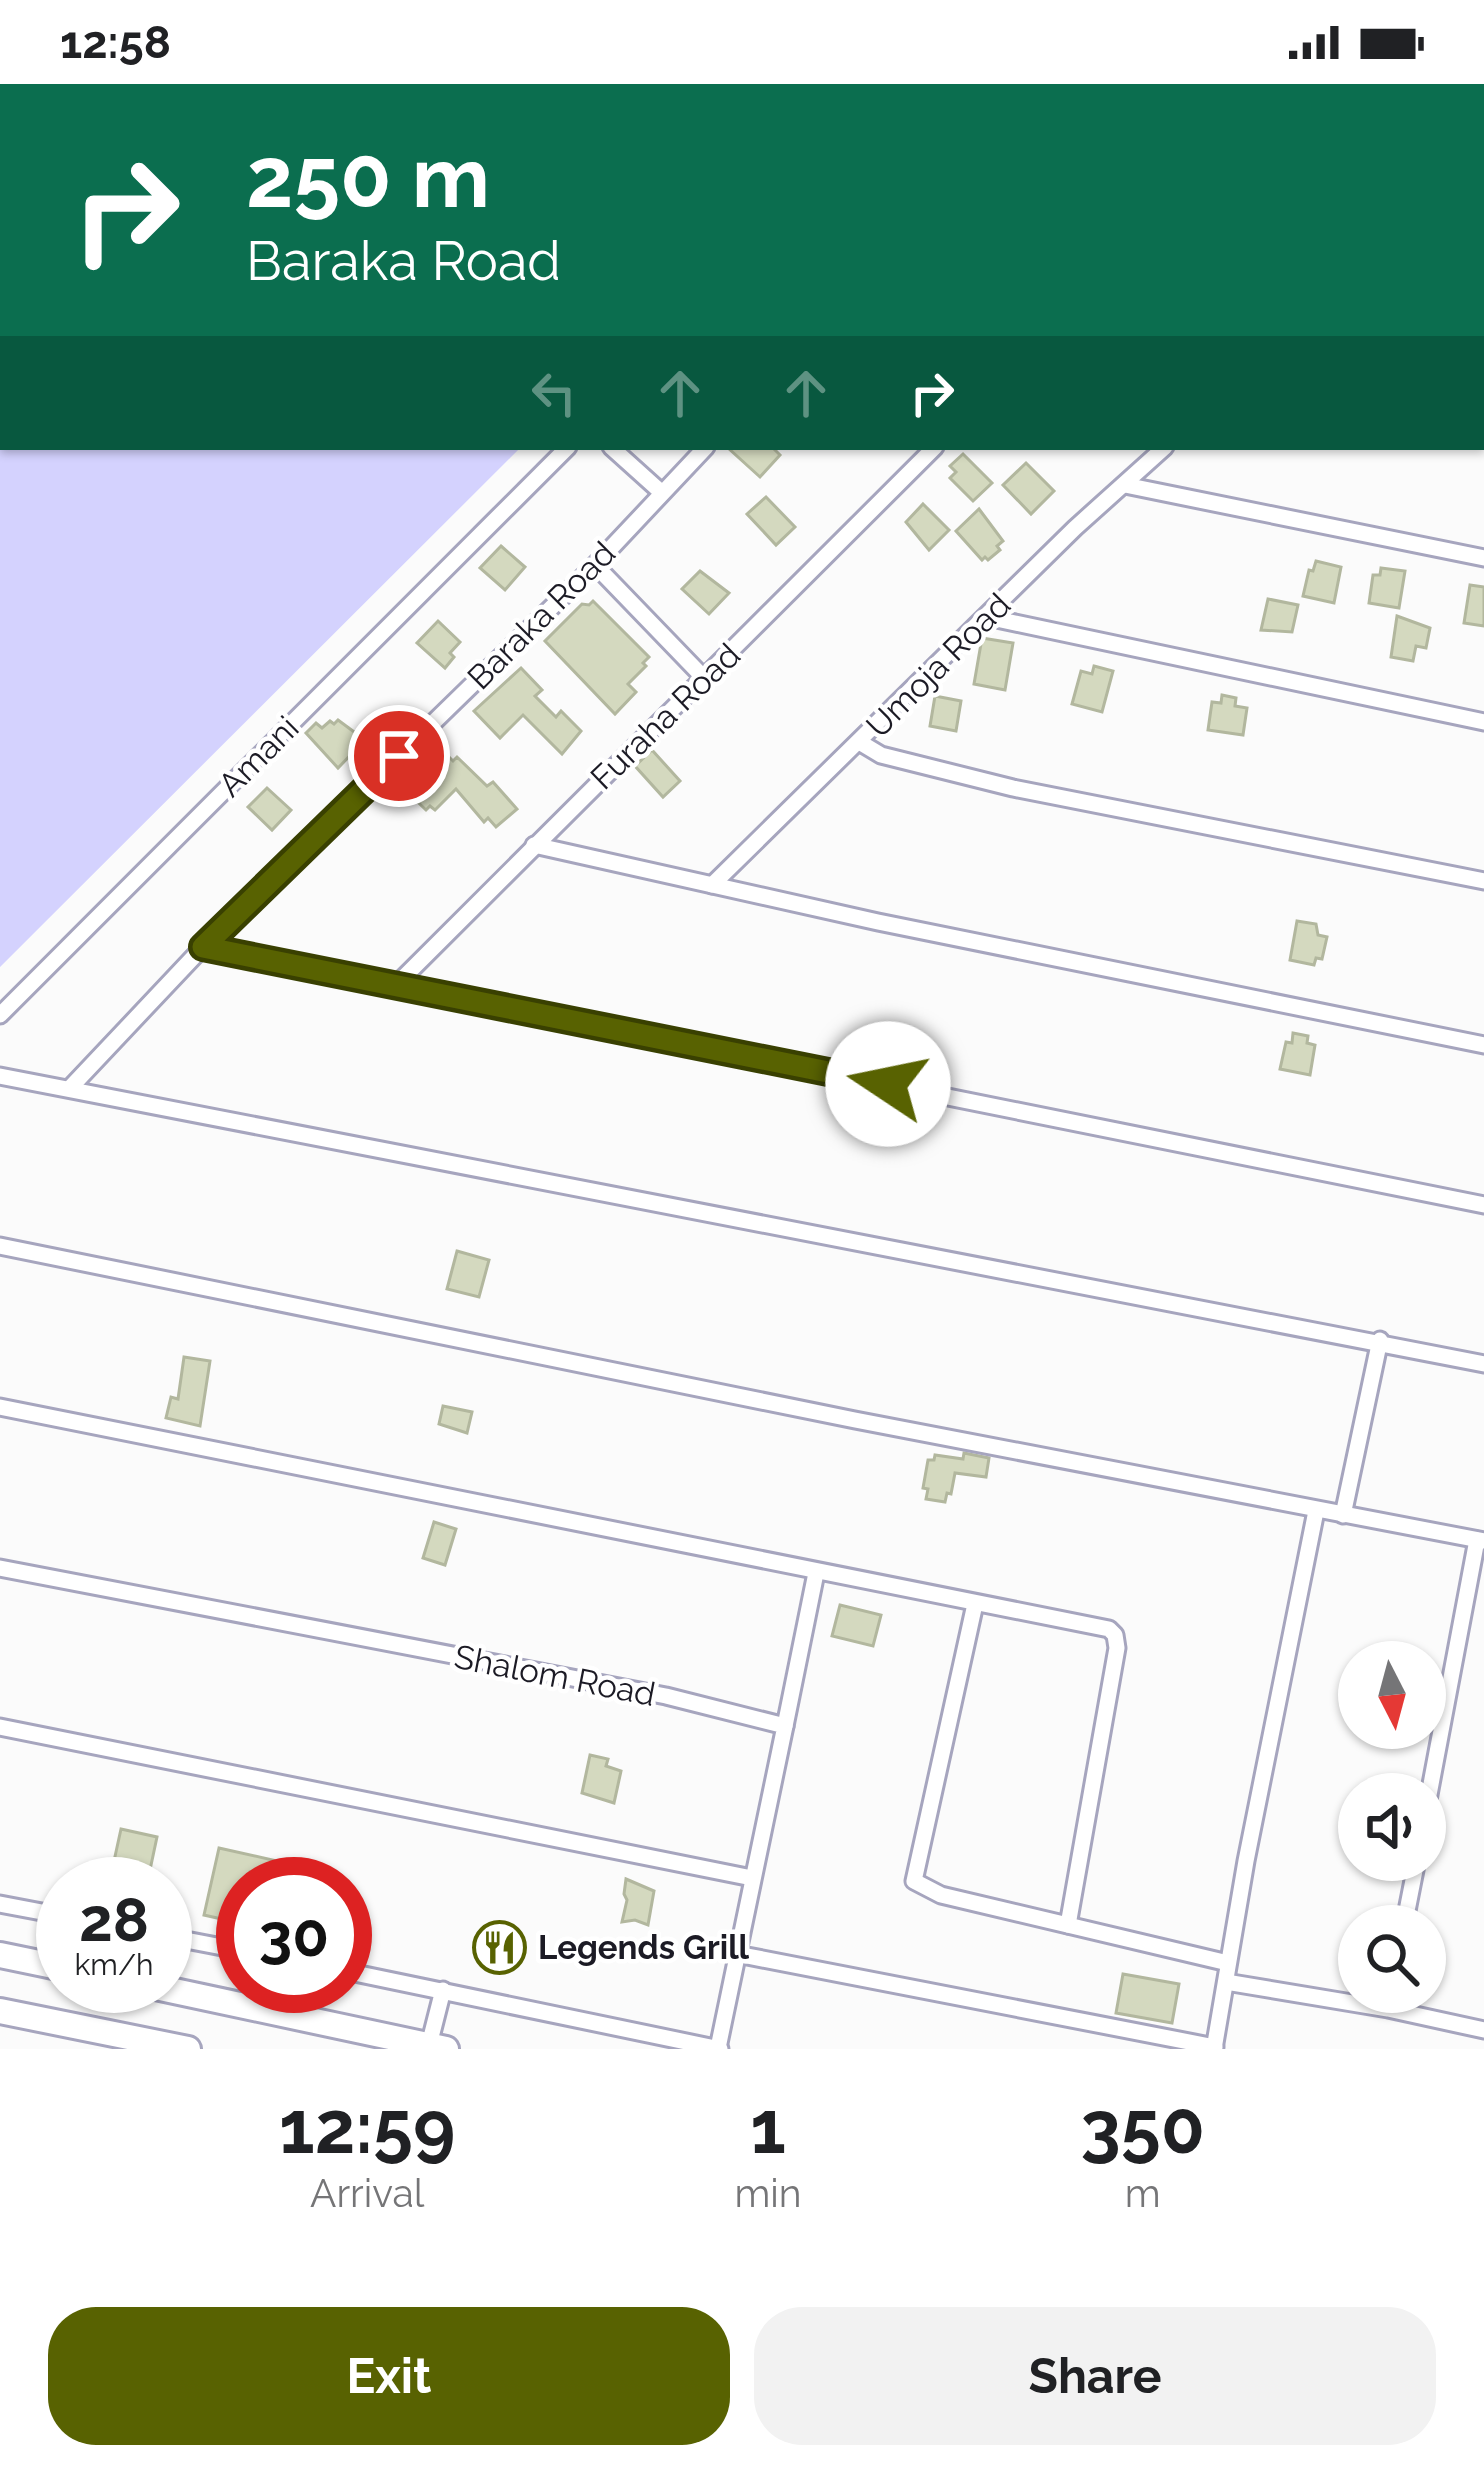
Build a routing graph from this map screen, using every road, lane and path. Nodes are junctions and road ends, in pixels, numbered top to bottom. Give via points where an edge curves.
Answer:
1 (565, 450) edge
2 (613, 450) edge
3 (703, 450) edge
4 (932, 450) edge
5 (1163, 450) edge
6 (1125, 485) junction
7 (661, 492) junction
8 (1484, 558) edge
9 (595, 565) junction
10 (986, 617) junction
11 (704, 678) junction
12 (1484, 722) edge
13 (861, 743) junction
14 (534, 844) junction
15 (1484, 881) edge
16 (712, 885) junction
17 (203, 947) junction
18 (396, 985) junction
19 (0, 1015) edge
20 (1484, 1045) edge
21 (0, 1076) edge
22 (70, 1088) junction
23 (1484, 1205) edge
24 (0, 1246) edge
25 (1380, 1340) junction
26 (1484, 1364) edge
27 (0, 1407) edge
28 (1316, 1511) junction
29 (1343, 1515) junction
30 (1481, 1541) edge
31 (0, 1568) edge
32 (816, 1573) junction
33 (975, 1604) junction
34 (0, 1726) edge
35 (785, 1726) junction
36 (1434, 1773) edge
37 (752, 1879) junction
38 (0, 1904) edge
39 (36, 1911) edge
40 (1068, 1925) junction
41 (737, 1954) junction
42 (0, 1955) edge
43 (36, 1962) edge
44 (1228, 1963) junction
45 (372, 1976) edge
46 (1226, 1982) junction
47 (443, 1990) junction
48 (1338, 1994) edge
49 (192, 1995) edge
50 (0, 2011) edge
51 (1431, 2013) edge
52 (1484, 2030) edge
53 (437, 2047) edge
54 (174, 2048) edge
55 (1215, 2048) edge
56 (719, 2049) edge

1 - 19 street, Amani
2 - 7 street
3 - 7 street, Baraka Road
4 - 11 street, Furaha Road
5 - 6 street, Umoja Road
6 - 8 street
6 - 10 street, Umoja Road
7 - 9 street, Baraka Road
9 - 11 street
9 - 17 street, Baraka Road
10 - 12 street
10 - 13 street, Umoja Road
11 - 14 street, Furaha Road
13 - 15 street via 1013,788
13 - 16 street, Umoja Road
14 - 16 street
14 - 18 street, Furaha Road
16 - 20 street
17 - 18 street
17 - 22 street, Baraka Road
18 - 23 street
21 - 22 street
22 - 25 street
24 - 28 street
25 - 26 street
25 - 29 street
27 - 32 street
28 - 29 street
28 - 44 street
29 - 30 street
30 - 36 street
31 - 35 street, Shalom Road
32 - 33 street
32 - 35 street
33 - 40 street via 1098,1624 1117,1641
33 - 40 street via 914,1882
34 - 37 street
35 - 37 street
37 - 41 street
38 - 39 street
40 - 44 street
41 - 55 street
41 - 56 street
42 - 43 main road
44 - 46 street
45 - 47 street
46 - 48 street
46 - 55 street
47 - 53 street
47 - 56 street
49 - 53 main road
50 - 54 main road
51 - 52 street

